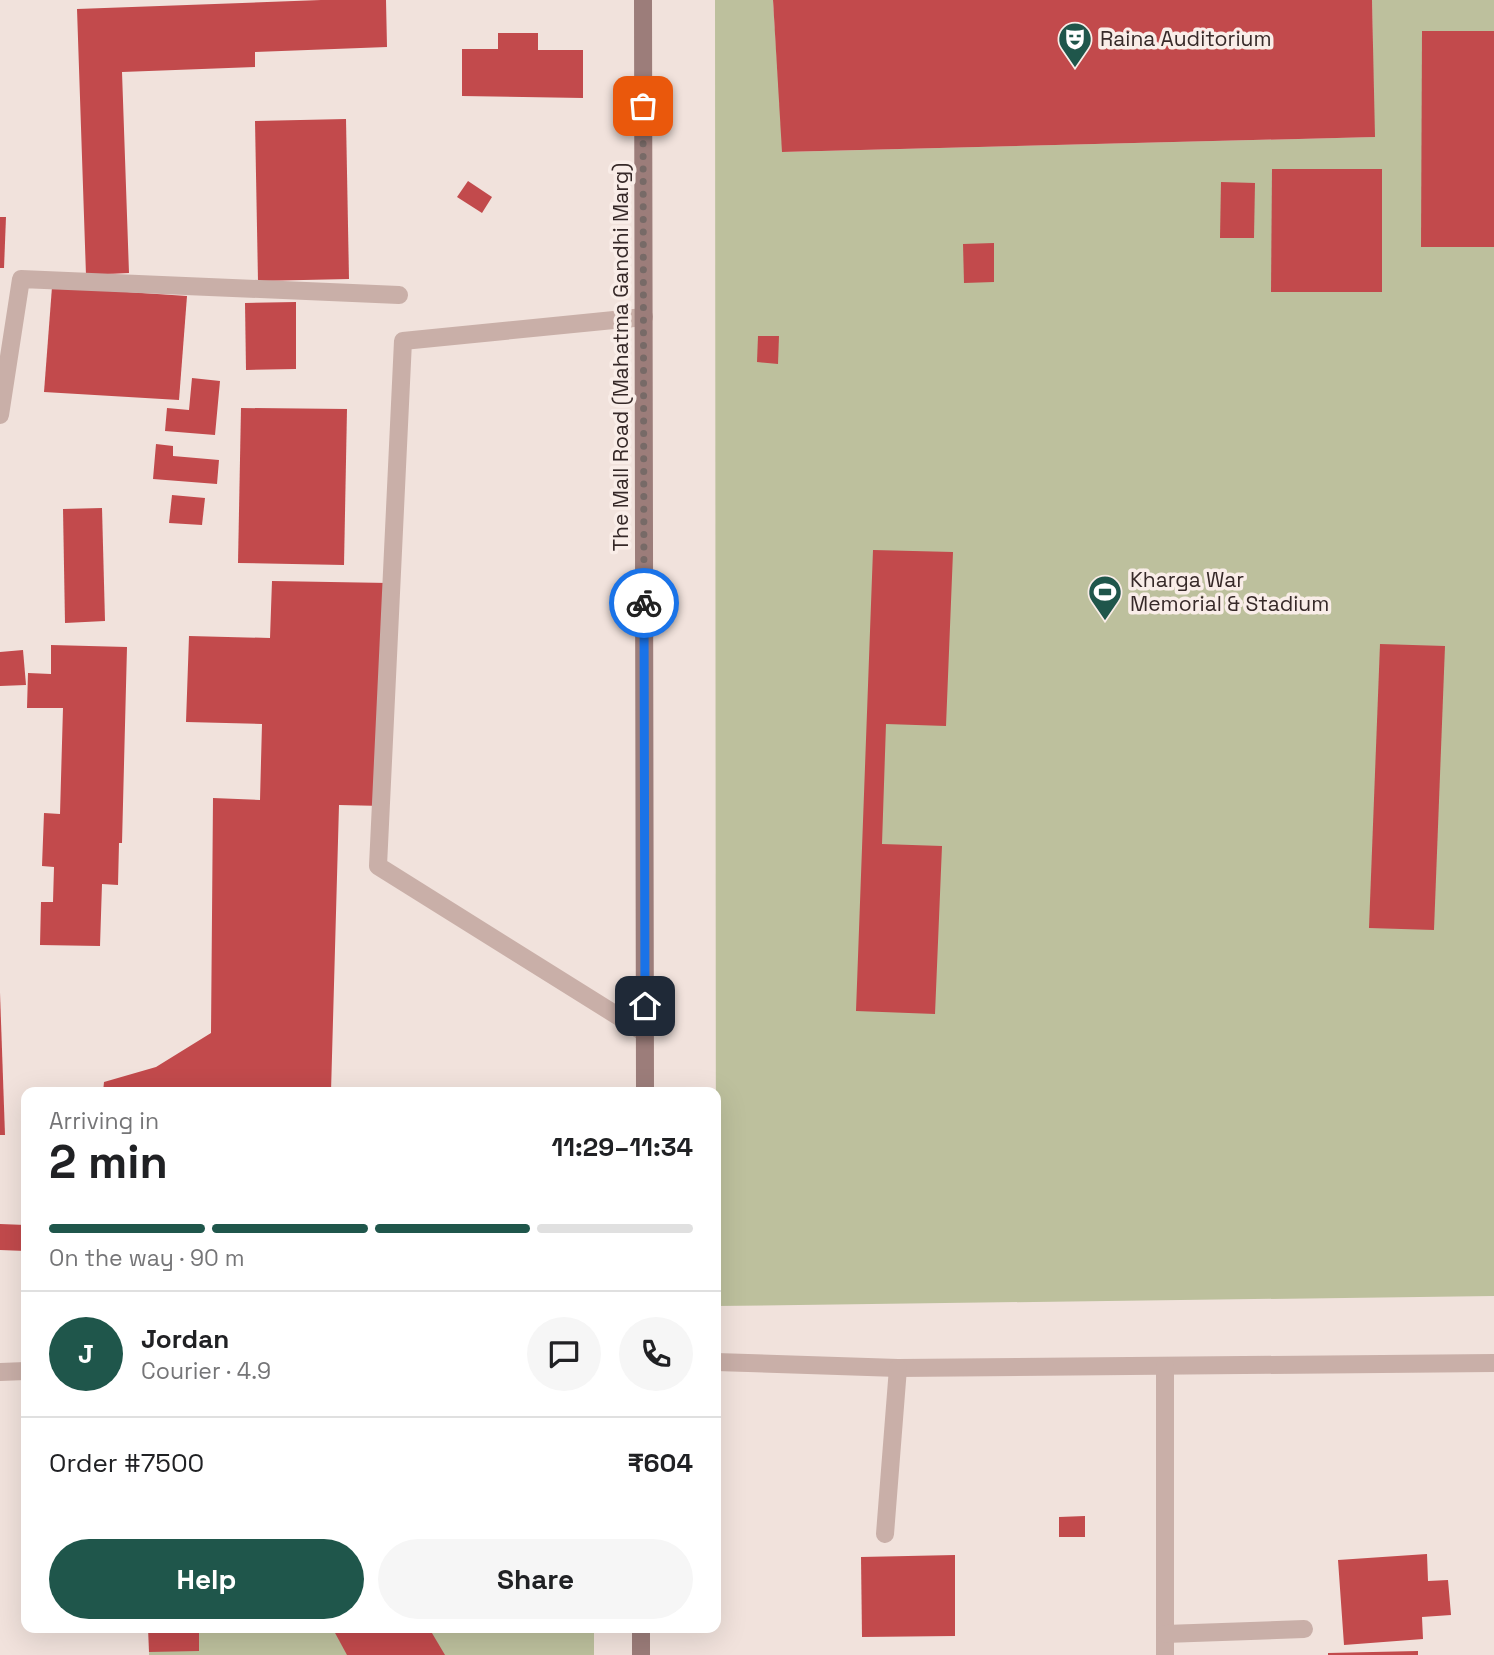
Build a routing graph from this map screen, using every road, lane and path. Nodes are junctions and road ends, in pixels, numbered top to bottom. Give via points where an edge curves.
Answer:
1 (643, 0) edge
2 (399, 295) dead end
3 (644, 317) junction
4 (0, 415) edge
5 (645, 1033) junction
6 (645, 1087) edge
7 (721, 1362) edge
8 (1494, 1363) edge
9 (1165, 1366) junction
10 (898, 1368) junction
11 (21, 1371) edge
12 (0, 1372) edge
13 (885, 1534) dead end
14 (1304, 1629) dead end
15 (641, 1633) edge
16 (1165, 1634) junction
17 (641, 1655) edge
18 (1165, 1655) edge

1 - 3 street, The Mall Road (Mahatma Gandhi Marg)
2 - 4 street via 21,279
3 - 5 street, The Mall Road (Mahatma Gandhi Marg)
3 - 5 street via 403,341 378,866
5 - 6 street, The Mall Road (Mahatma Gandhi Marg)
7 - 10 street
8 - 9 street
9 - 10 street
9 - 16 street
10 - 13 street
11 - 12 street
14 - 16 street
15 - 17 street
16 - 18 street

